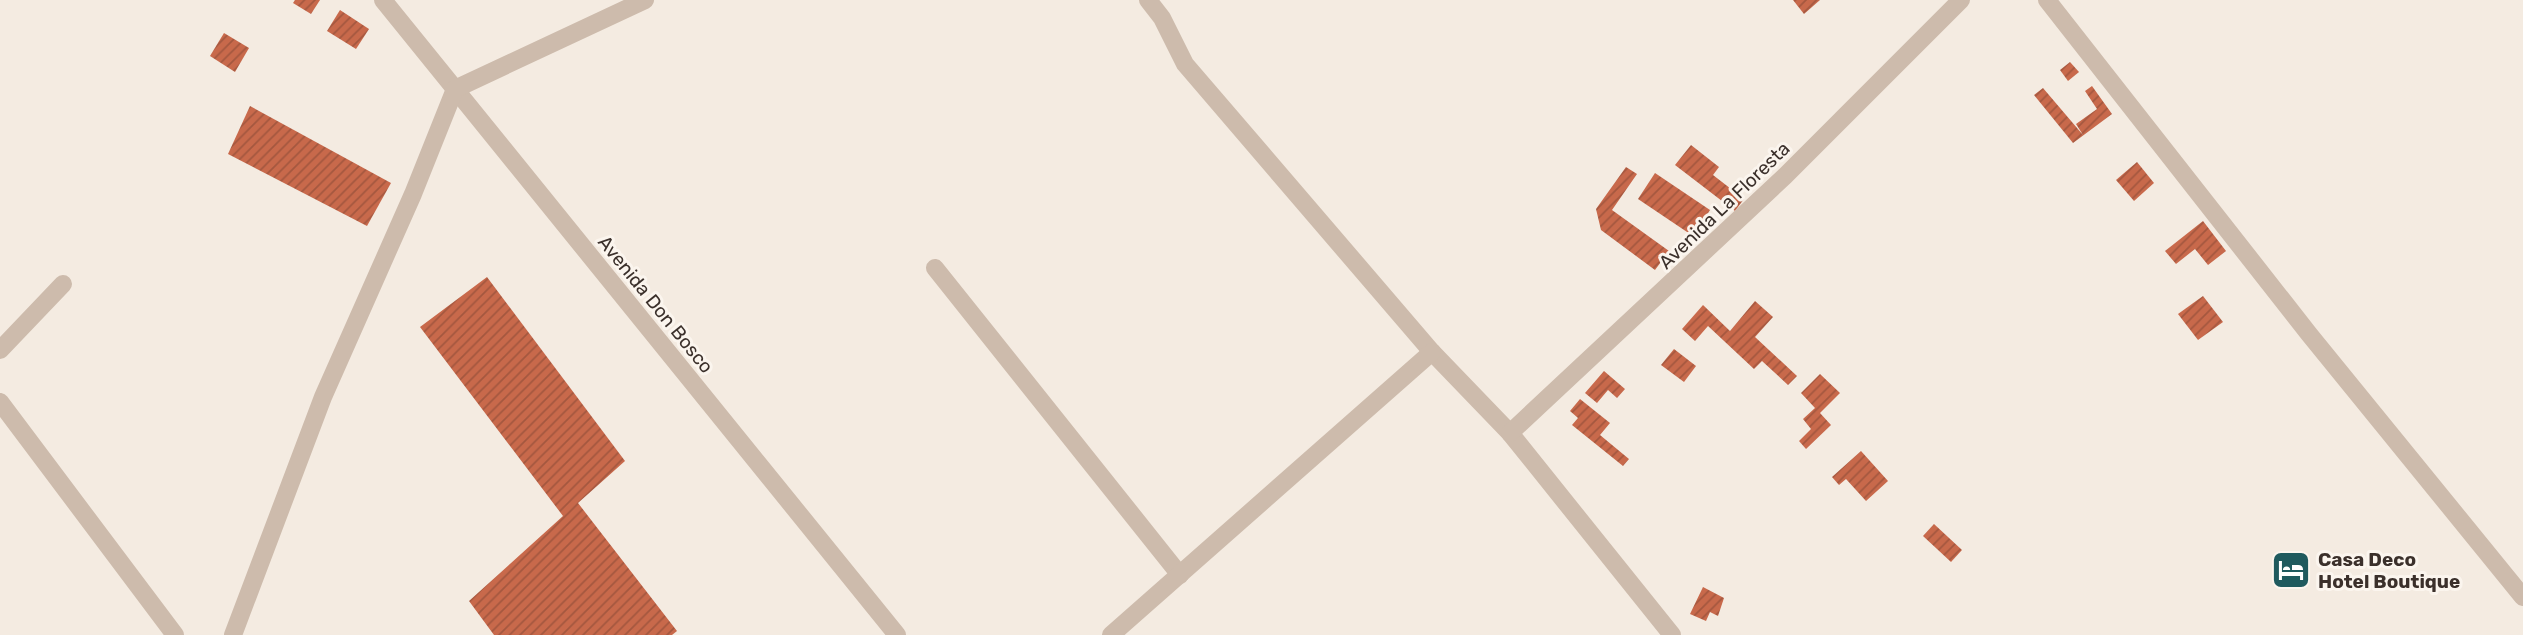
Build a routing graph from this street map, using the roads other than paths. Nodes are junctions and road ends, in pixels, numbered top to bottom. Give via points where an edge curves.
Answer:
1 (383, 0) edge
2 (645, 0) edge
3 (1149, 0) edge
4 (1961, 0) edge
5 (2047, 0) edge
6 (455, 89) junction
7 (935, 268) dead end
8 (63, 284) dead end
9 (0, 350) edge
10 (1433, 352) junction
11 (0, 402) edge
12 (1510, 433) junction
13 (1180, 575) junction
14 (2523, 597) edge
15 (175, 635) edge
16 (233, 635) edge
17 (897, 635) edge
18 (1111, 635) edge
19 (1672, 635) edge

1 - 6 street, Avenida Don Bosco
2 - 6 street
3 - 10 street via 1185,64
4 - 12 street, Avenida La Floresta via 1785,176
5 - 14 street
6 - 16 street via 323,397
6 - 17 street, Avenida Don Bosco
7 - 13 street
8 - 9 street
10 - 12 street
10 - 13 street
11 - 15 street
12 - 19 street
13 - 18 street

